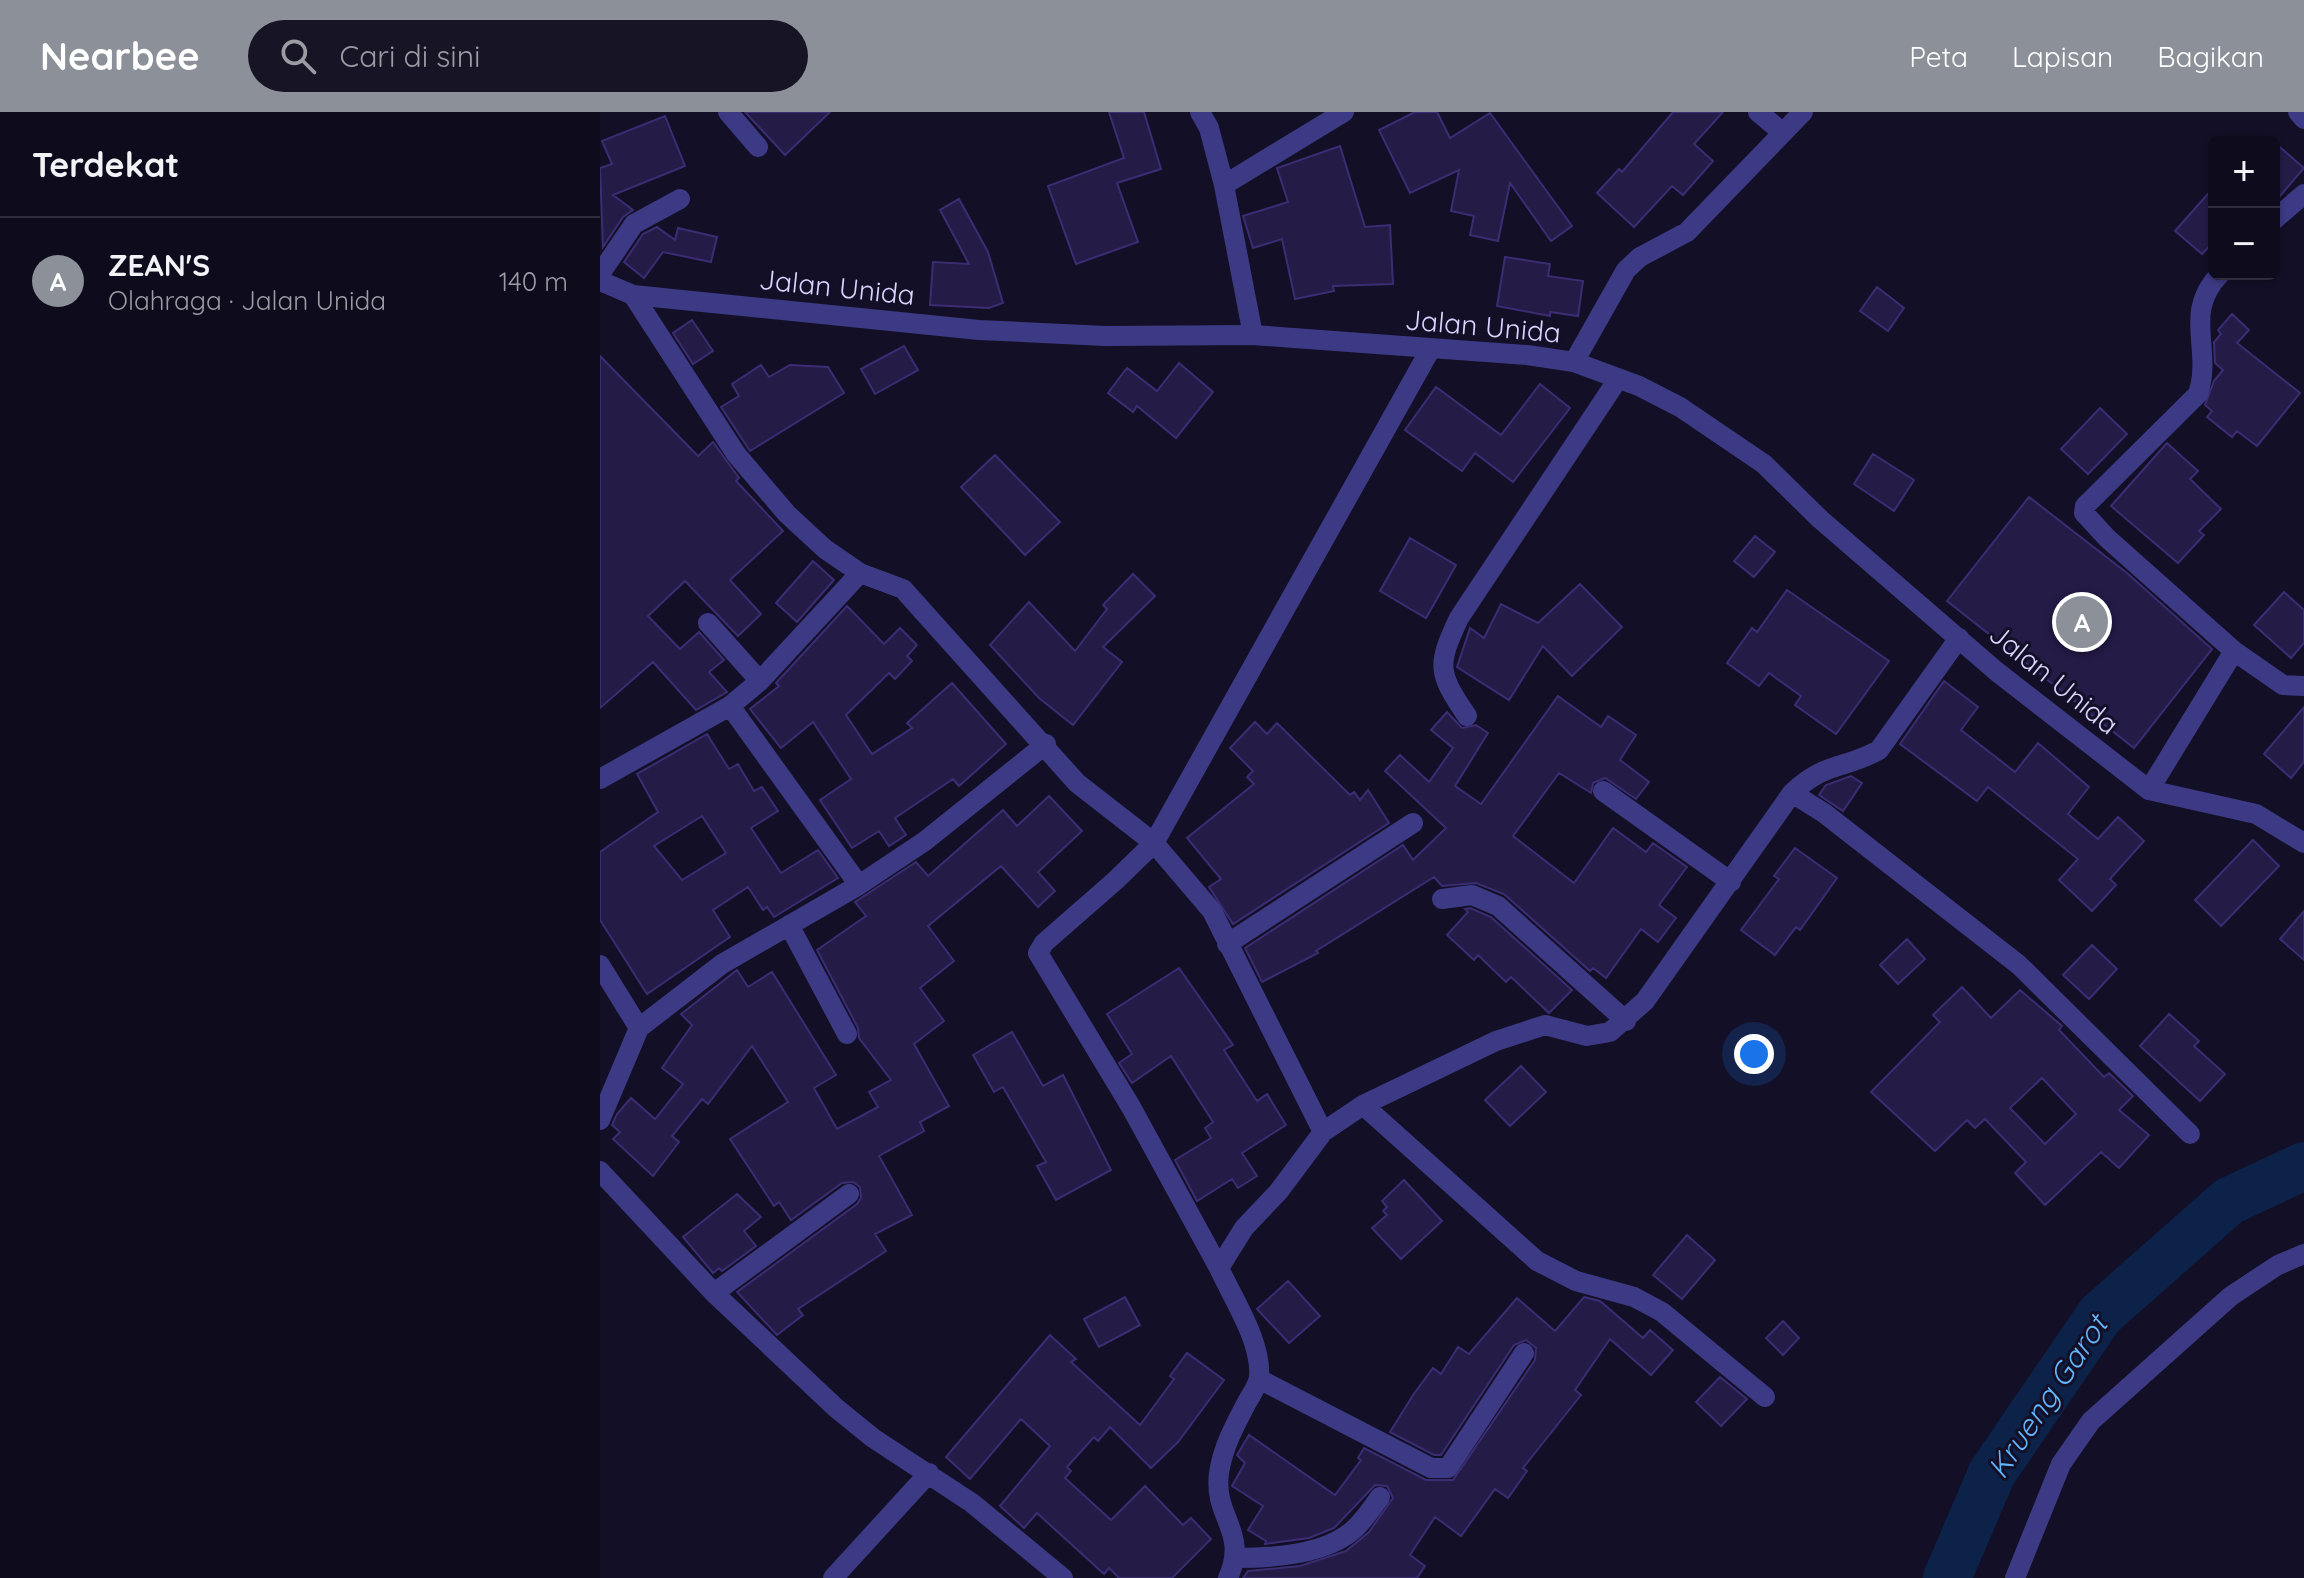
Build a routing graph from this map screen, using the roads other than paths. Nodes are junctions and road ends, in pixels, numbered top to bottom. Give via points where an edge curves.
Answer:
1 (728, 112) edge
2 (1200, 112) edge
3 (1344, 112) edge
4 (1758, 112) edge
5 (1803, 112) edge
6 (2298, 112) edge
7 (2304, 119) edge
8 (1782, 132) junction
9 (758, 147) dead end
10 (1224, 185) junction
11 (2304, 194) edge
12 (680, 199) dead end
13 (2280, 215) edge
14 (600, 274) edge
15 (2215, 280) edge
16 (600, 281) edge
17 (633, 295) junction
18 (1253, 335) junction
19 (1430, 350) junction
20 (1574, 362) junction
21 (1618, 379) junction
22 (860, 573) junction
23 (708, 623) dead end
24 (1959, 638) junction
25 (2234, 651) junction
26 (760, 681) junction
27 (2304, 686) edge
28 (730, 706) junction
29 (1467, 716) dead end
30 (1046, 744) junction
31 (600, 779) edge
32 (2149, 790) junction
33 (1603, 791) dead end
34 (1792, 793) junction
35 (1413, 823) dead end
36 (1154, 843) junction
37 (2304, 843) edge
38 (1731, 882) junction
39 (859, 885) junction
40 (1442, 899) dead end
41 (789, 925) junction
42 (1227, 944) junction
43 (600, 965) edge
44 (1626, 1021) junction
45 (639, 1028) junction
46 (847, 1034) dead end
47 (1363, 1105) junction
48 (600, 1120) edge
49 (1323, 1132) junction
50 (2190, 1134) dead end
51 (600, 1171) edge
52 (849, 1194) dead end
53 (2304, 1254) edge
54 (1219, 1268) junction
55 (714, 1293) junction
56 (1524, 1353) dead end
57 (1259, 1379) junction
58 (1765, 1397) dead end
59 (929, 1473) junction
60 (1380, 1497) dead end
61 (1237, 1558) junction
62 (833, 1578) edge
63 (1063, 1578) edge
64 (1228, 1578) edge
65 (2015, 1578) edge

1 - 9 street
2 - 10 street
3 - 10 street
4 - 8 street
5 - 8 street
6 - 7 street
8 - 20 street via 1687,232 1626,270
10 - 18 street
11 - 13 street
12 - 14 street via 634,224
15 - 25 street via 2200,304 2203,381 2198,394 2085,506 2084,513
16 - 17 street, Jalan Unida
17 - 18 street, Jalan Unida via 979,330
17 - 22 street via 736,454 787,514
18 - 19 street, Jalan Unida
19 - 20 street, Jalan Unida
19 - 36 street
20 - 21 street, Jalan Unida
21 - 24 street, Jalan Unida via 1680,407 1764,464
21 - 29 street via 1459,618 1441,656 1445,679
22 - 26 street
22 - 30 street via 903,589
23 - 26 street
24 - 32 street, Jalan Unida via 2045,712
24 - 34 street via 1879,750 1812,774
25 - 27 street via 2283,685
25 - 32 street
26 - 28 street
28 - 31 street
28 - 39 street
30 - 36 street via 1077,783
30 - 39 street via 925,841
32 - 37 street, Jalan Unida via 2256,814
33 - 38 street
34 - 38 street
34 - 50 street via 2019,965
35 - 42 street
36 - 42 street via 1212,911
36 - 54 street via 1038,953
38 - 44 street
39 - 41 street
40 - 44 street via 1472,895 1498,906
41 - 45 street via 722,964
41 - 46 street
42 - 49 street
43 - 45 street
44 - 47 street via 1610,1032 1587,1036 1545,1025
45 - 48 street
47 - 49 street
47 - 58 street via 1537,1261 1662,1312
49 - 54 street via 1244,1228
51 - 55 street
52 - 55 street
53 - 65 street via 2231,1296 2091,1421 2061,1464
54 - 57 street via 1256,1353
55 - 59 street via 836,1408
56 - 57 street via 1448,1468 1431,1468
57 - 61 street via 1225,1444 1219,1474 1220,1505
59 - 62 street
59 - 63 street
60 - 61 street via 1343,1538 1281,1558
61 - 64 street

